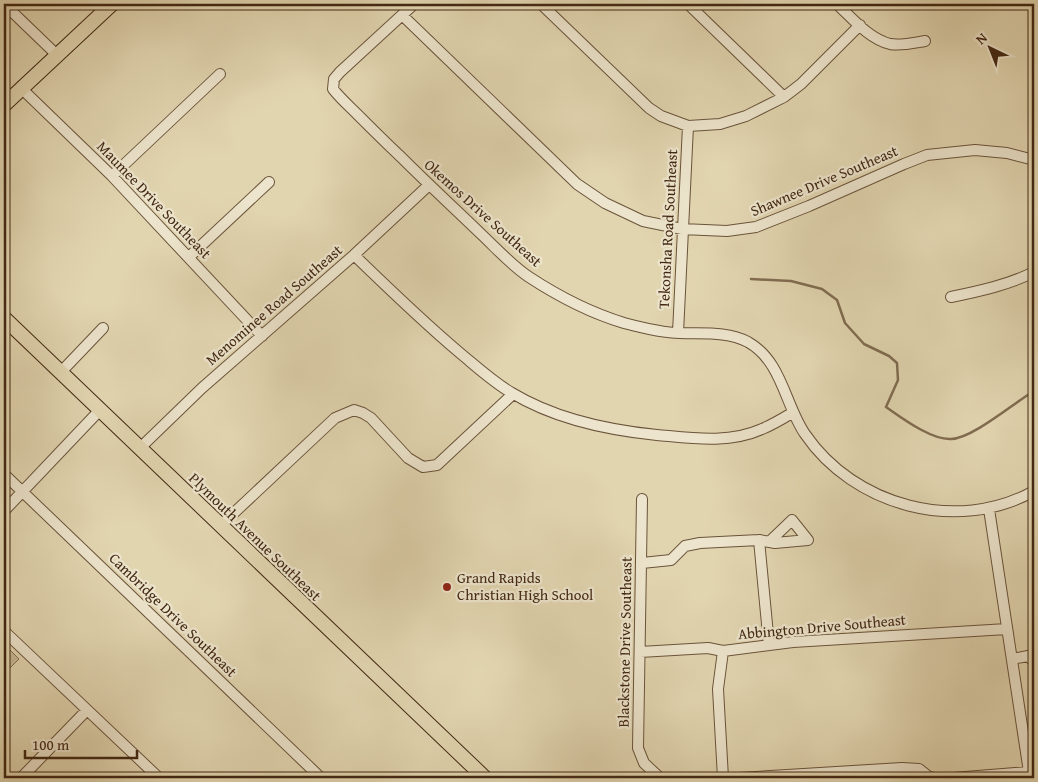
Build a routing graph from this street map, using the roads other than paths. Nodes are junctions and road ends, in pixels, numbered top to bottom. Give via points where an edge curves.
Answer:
1 (4, 4) edge
2 (112, 4) edge
3 (414, 4) edge
4 (540, 4) edge
5 (688, 4) edge
6 (837, 4) edge
7 (402, 15) junction
8 (860, 25) junction
9 (924, 41) dead end
10 (57, 55) junction
11 (220, 74) dead end
12 (21, 88) junction
13 (784, 97) junction
14 (4, 104) edge
15 (688, 126) junction
16 (1034, 160) edge
17 (112, 176) junction
18 (269, 182) dead end
19 (429, 185) junction
20 (682, 229) junction
21 (354, 255) junction
22 (189, 257) junction
23 (1034, 272) edge
24 (951, 297) dead end
25 (4, 318) edge
26 (103, 328) dead end
27 (678, 333) junction
28 (262, 336) junction
29 (60, 373) junction
30 (513, 394) junction
31 (99, 411) junction
32 (792, 413) junction
33 (139, 449) junction
34 (4, 474) edge
35 (1034, 491) edge
36 (22, 492) junction
37 (642, 499) dead end
38 (989, 509) junction
39 (4, 511) edge
40 (220, 526) junction
41 (642, 563) junction
42 (1007, 629) junction
43 (4, 632) edge
44 (769, 645) junction
45 (723, 651) junction
46 (640, 652) junction
47 (1032, 656) edge
48 (1012, 659) junction
49 (87, 710) junction
50 (1031, 775) edge
51 (21, 778) edge
52 (159, 778) edge
53 (321, 778) edge
54 (485, 778) edge
55 (660, 778) edge
56 (724, 778) edge
57 (739, 778) edge
58 (934, 778) edge
59 (953, 778) edge

1 - 10 street
2 - 10 main road
3 - 7 street
4 - 15 street via 649,108
5 - 13 street
6 - 8 street
7 - 19 street, Okemos Drive Southeast via 340,72 332,85 336,94
7 - 20 street, Shawnee Drive Southeast via 577,184 605,203 643,221
8 - 9 street via 890,44
8 - 13 street
10 - 12 main road
11 - 17 street
12 - 14 main road
12 - 17 street, Maumee Drive Southeast
13 - 15 street via 746,116 720,124
15 - 20 street, Tekonsha Road Southeast
16 - 20 street, Shawnee Drive Southeast via 975,150 927,155 756,227 727,231
17 - 22 street, Maumee Drive Southeast
18 - 22 street
19 - 21 street, Menominee Road Southeast
19 - 27 street, Okemos Drive Southeast via 510,261 557,294 623,322
20 - 27 street, Tekonsha Road Southeast
21 - 28 street, Menominee Road Southeast
21 - 30 street via 428,326
22 - 28 street, Maumee Drive Southeast
23 - 24 street via 993,288
25 - 29 main road, Plymouth Avenue Southeast
26 - 29 street
27 - 32 street, Okemos Drive Southeast via 729,335 758,348 776,373
28 - 33 street, Menominee Road Southeast
29 - 31 main road, Plymouth Avenue Southeast
30 - 32 street via 551,411 604,428 712,439 762,430
30 - 40 street via 437,465 423,467 408,458 364,413 354,410 336,418
31 - 33 main road, Plymouth Avenue Southeast
31 - 36 street
32 - 38 street, Okemos Drive Southeast via 819,452 851,481 865,489 921,508 952,512
33 - 40 main road, Plymouth Avenue Southeast
34 - 36 street, Cambridge Drive Southeast
35 - 38 street, Okemos Drive Southeast
36 - 39 street
36 - 53 street, Cambridge Drive Southeast
37 - 41 street, Blackstone Drive Southeast
38 - 42 street
40 - 54 main road, Plymouth Avenue Southeast
41 - 44 street via 671,560 685,546 700,543 764,541
41 - 46 street, Blackstone Drive Southeast
42 - 44 street, Abbington Drive Southeast
42 - 48 street
43 - 49 street
44 - 45 street, Abbington Drive Southeast
45 - 46 street, Abbington Drive Southeast via 708,648
45 - 56 street via 718,689
46 - 55 street, Blackstone Drive Southeast via 638,748 644,762
47 - 48 street
48 - 50 street
49 - 51 street
49 - 52 street
50 - 59 street
57 - 58 street via 902,768 919,769

